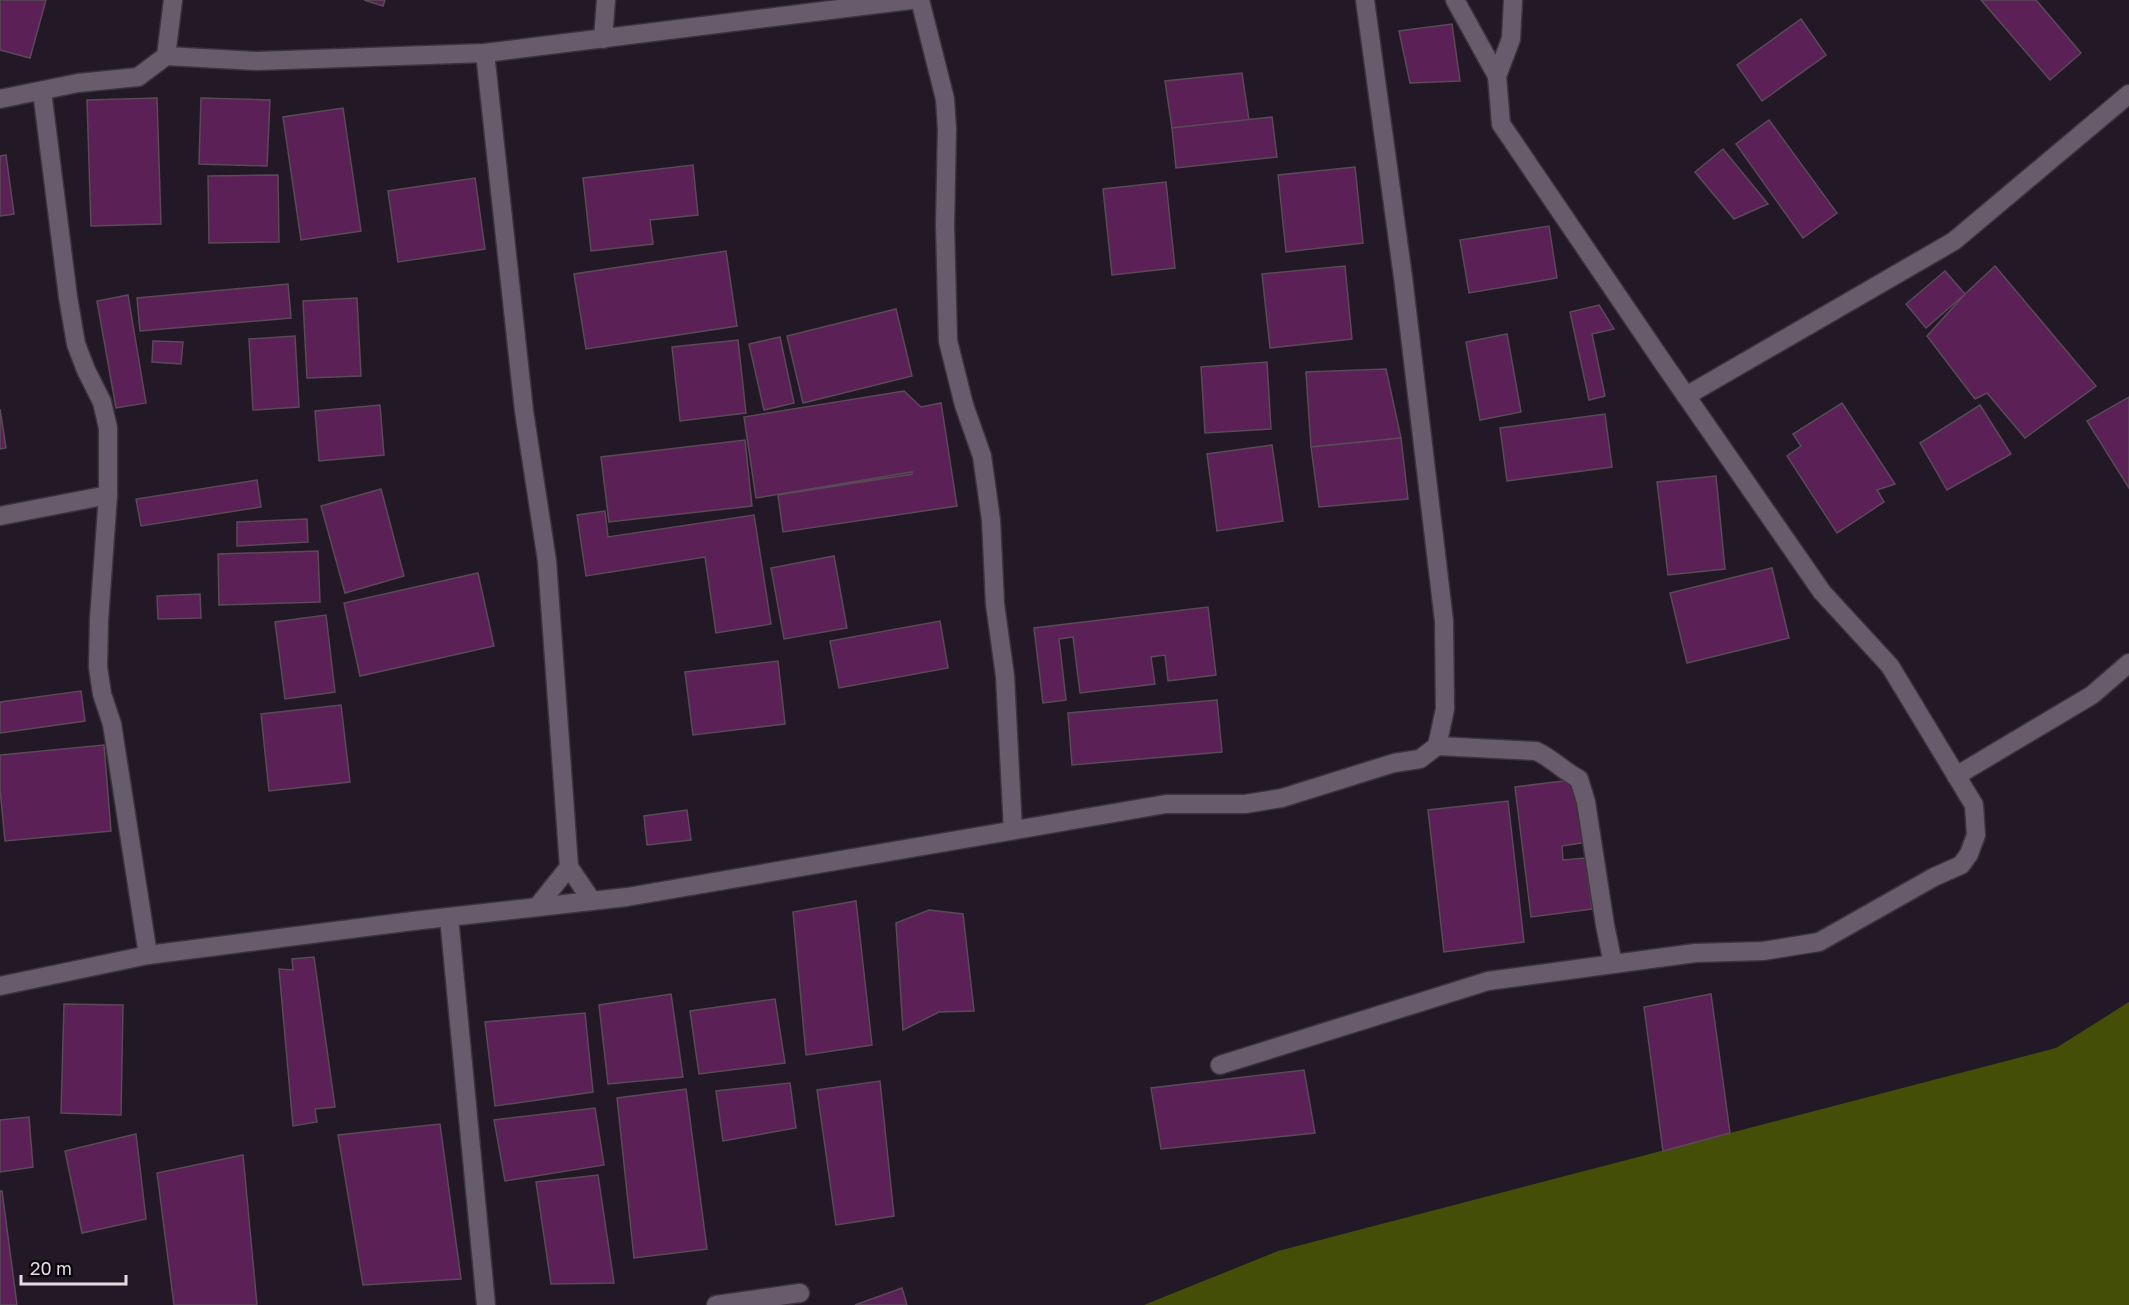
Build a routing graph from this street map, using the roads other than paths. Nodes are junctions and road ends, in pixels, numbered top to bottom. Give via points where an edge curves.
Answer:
1 (173, 0) edge
2 (606, 0) edge
3 (911, 0) edge
4 (920, 0) edge
5 (1365, 0) edge
6 (1455, 0) edge
7 (1513, 0) edge
8 (603, 39) junction
9 (485, 54) junction
10 (166, 56) junction
11 (1497, 76) junction
12 (42, 91) junction
13 (2129, 94) edge
14 (0, 99) edge
15 (1686, 396) junction
16 (108, 495) junction
17 (0, 516) edge
18 (2129, 663) edge
19 (1437, 746) junction
20 (1956, 776) junction
21 (1013, 830) junction
22 (568, 867) junction
23 (592, 901) junction
24 (537, 907) junction
25 (449, 916) junction
26 (148, 955) junction
27 (1613, 964) junction
28 (0, 986) edge
29 (1220, 1065) dead end
30 (800, 1293) dead end
31 (486, 1305) edge
32 (716, 1305) edge

1 - 10 street
2 - 8 street
3 - 8 street
4 - 21 street via 945,99 948,341 982,456 991,520
5 - 19 street via 1444,621 1445,709
6 - 11 street
7 - 11 street via 1511,39
8 - 9 street
9 - 10 street via 257,61
9 - 22 street via 524,411 547,561
10 - 12 street via 138,76
11 - 15 street via 1501,124
12 - 14 street
12 - 16 street via 76,344 102,402 108,428
13 - 15 street via 1954,241
15 - 20 street via 1822,592 1890,666
16 - 17 street
16 - 26 street via 98,667 112,724
18 - 20 street via 2092,695
19 - 21 street via 1420,759 1394,763 1282,798 1245,804 1166,804
19 - 27 street via 1536,752 1579,779
20 - 27 street via 1974,805 1977,835 1961,865 1819,942 1763,951 1695,953
21 - 23 street
22 - 23 street
22 - 24 street
23 - 24 street
24 - 25 street
25 - 26 street
25 - 31 street
26 - 28 street
27 - 29 street via 1488,981
30 - 32 street

